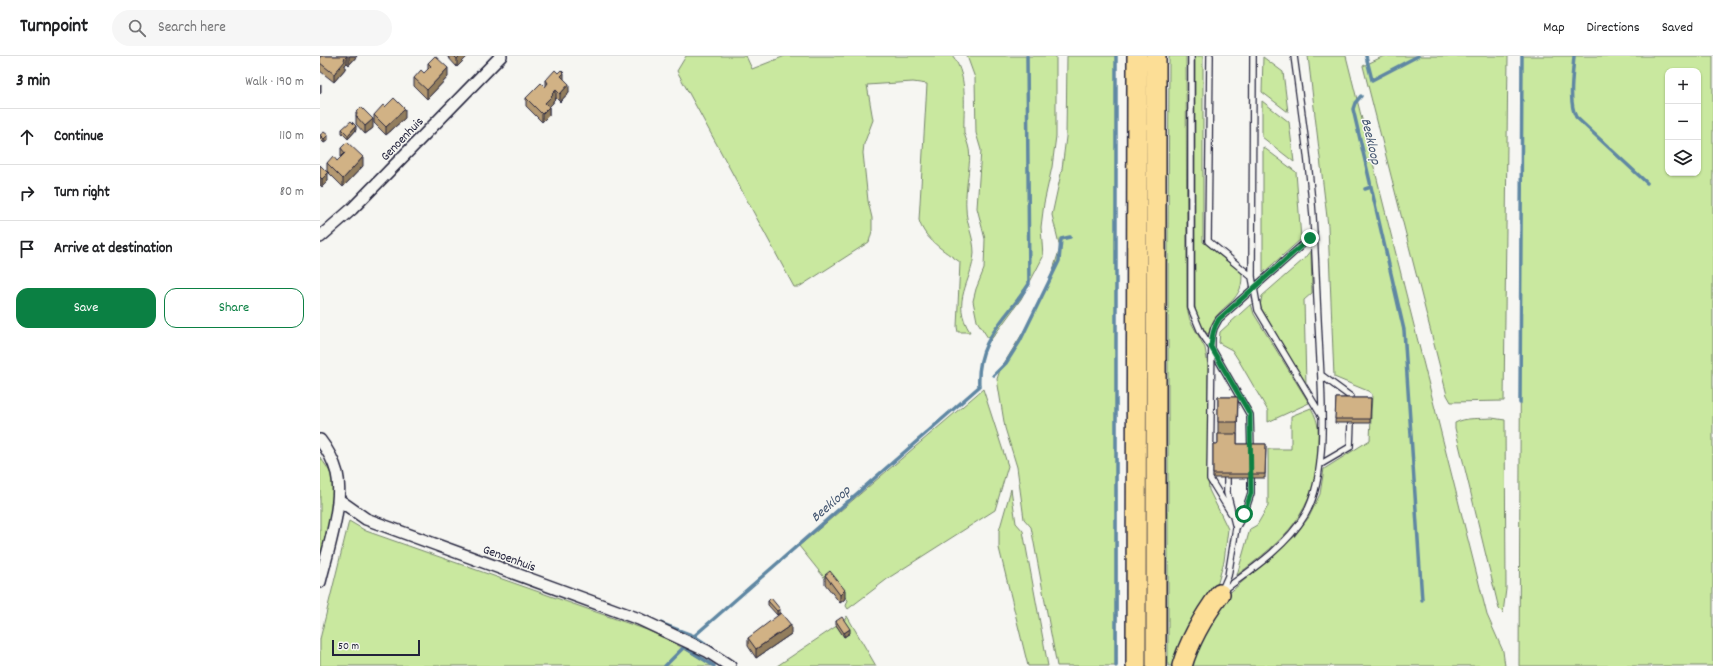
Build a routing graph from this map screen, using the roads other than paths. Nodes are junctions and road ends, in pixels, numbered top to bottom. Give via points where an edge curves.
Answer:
1 (501, 56) edge
2 (1137, 56) edge
3 (1156, 56) edge
4 (1191, 56) edge
5 (1210, 56) edge
6 (1253, 56) edge
7 (1294, 56) edge
8 (1314, 232) junction
9 (320, 237) edge
10 (1252, 277) junction
11 (1254, 289) junction
12 (1211, 347) junction
13 (1321, 375) junction
14 (1350, 402) edge
15 (1321, 415) junction
16 (1350, 423) edge
17 (1211, 438) junction
18 (320, 440) edge
19 (1218, 442) edge
20 (1251, 455) edge
21 (1227, 462) edge
22 (1251, 463) edge
23 (1321, 464) junction
24 (339, 500) junction
25 (1231, 513) junction
26 (1236, 528) junction
27 (320, 582) edge
28 (1220, 594) junction
29 (730, 666) edge
30 (1136, 666) edge
31 (1156, 666) edge
32 (1182, 666) edge

1 - 9 street, Genoenhuis via 352,209
2 - 30 highway
3 - 31 highway
4 - 12 lane via 1191,308 1201,332
5 - 10 lane via 1208,241
6 - 10 lane
7 - 8 lane
8 - 11 lane
8 - 13 lane
10 - 11 lane
11 - 12 lane via 1219,319 1214,328
11 - 15 lane via 1258,310
12 - 17 lane
12 - 20 lane via 1250,414
13 - 14 lane via 1351,397
13 - 15 lane
15 - 23 lane
16 - 23 lane via 1350,447
17 - 19 lane
17 - 25 lane via 1210,479
18 - 24 street via 337,473
21 - 25 lane via 1227,493
22 - 26 lane via 1251,493
23 - 28 lane via 1315,492 1306,514 1293,532 1258,565
24 - 27 street
24 - 29 street, Genoenhuis via 366,519 639,619 708,651
25 - 26 lane
26 - 28 lane via 1228,576
28 - 32 highway via 1201,621 1188,646

